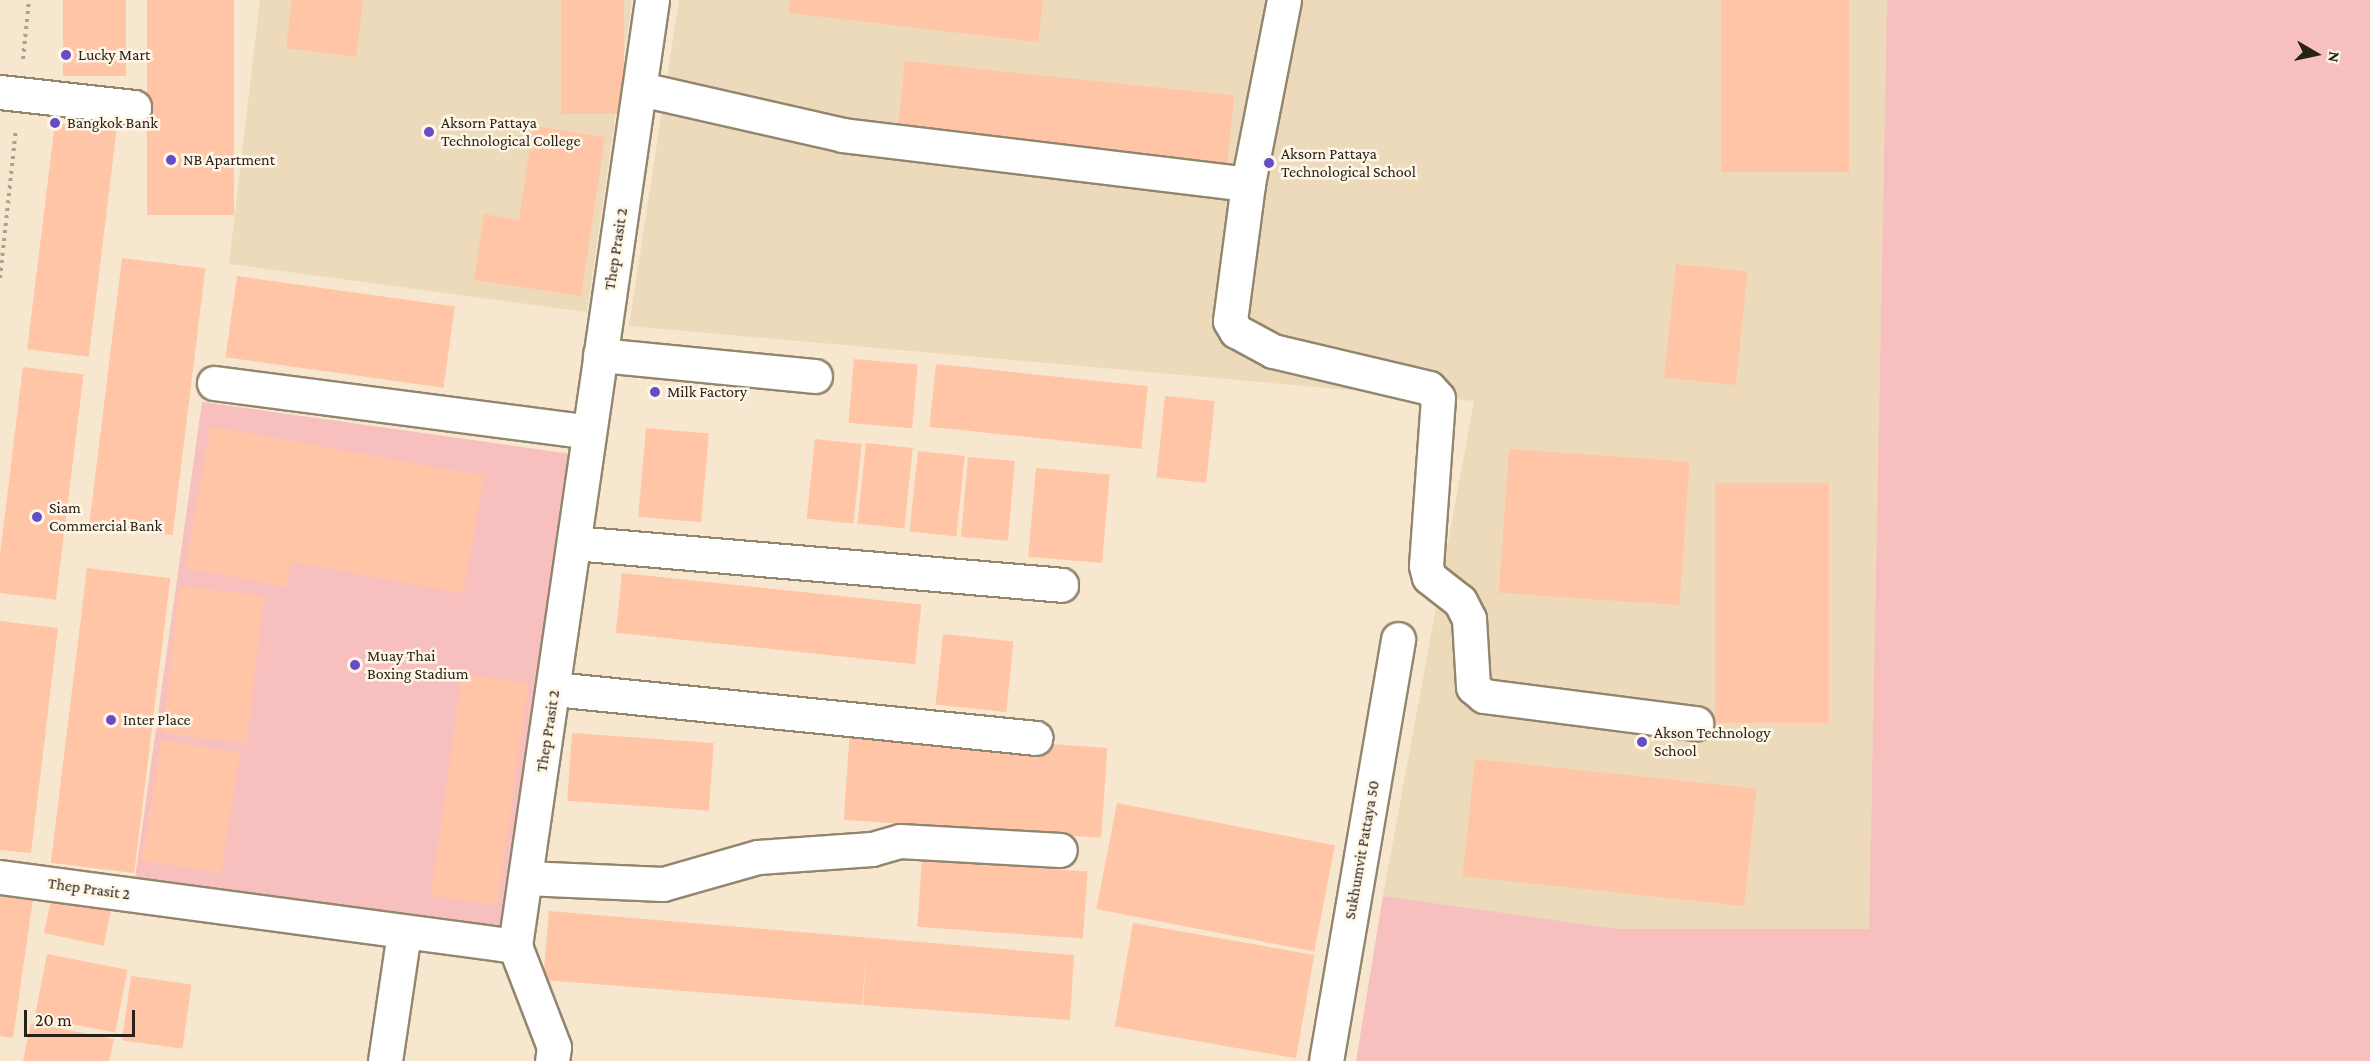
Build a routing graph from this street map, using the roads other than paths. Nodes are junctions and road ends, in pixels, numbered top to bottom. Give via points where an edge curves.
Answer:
1 (652, 0) edge
2 (1284, 0) edge
3 (641, 89) junction
4 (10, 94) edge
5 (134, 107) dead end
6 (1248, 184) junction
7 (600, 355) junction
8 (815, 376) dead end
9 (214, 383) dead end
10 (589, 432) junction
11 (574, 543) junction
12 (1061, 585) dead end
13 (1398, 639) dead end
14 (554, 689) junction
15 (1696, 723) dead end
16 (1036, 738) dead end
17 (1060, 850) dead end
18 (0, 877) edge
19 (525, 878) junction
20 (404, 932) junction
21 (515, 946) junction
22 (385, 1061) edge
23 (552, 1061) edge
24 (1326, 1061) edge

1 - 3 street, Thep Prasit 2
2 - 6 street
3 - 6 street via 843,135
3 - 7 street, Thep Prasit 2
4 - 5 street
6 - 15 street via 1228,304 1236,332 1272,351 1429,388 1438,398 1426,566 1429,577 1460,601 1469,619 1473,687 1484,696
7 - 8 street
7 - 10 street, Thep Prasit 2
9 - 10 street
10 - 11 street, Thep Prasit 2
11 - 12 street
11 - 14 street, Thep Prasit 2
13 - 24 street, Sukhumvit Pattaya 50
14 - 16 street
14 - 19 street, Thep Prasit 2
17 - 19 street via 900,841 872,849 758,858 663,884
18 - 20 street, Thep Prasit 2
19 - 21 street, Thep Prasit 2
20 - 21 street, Thep Prasit 2
20 - 22 street
21 - 23 street via 554,1047

